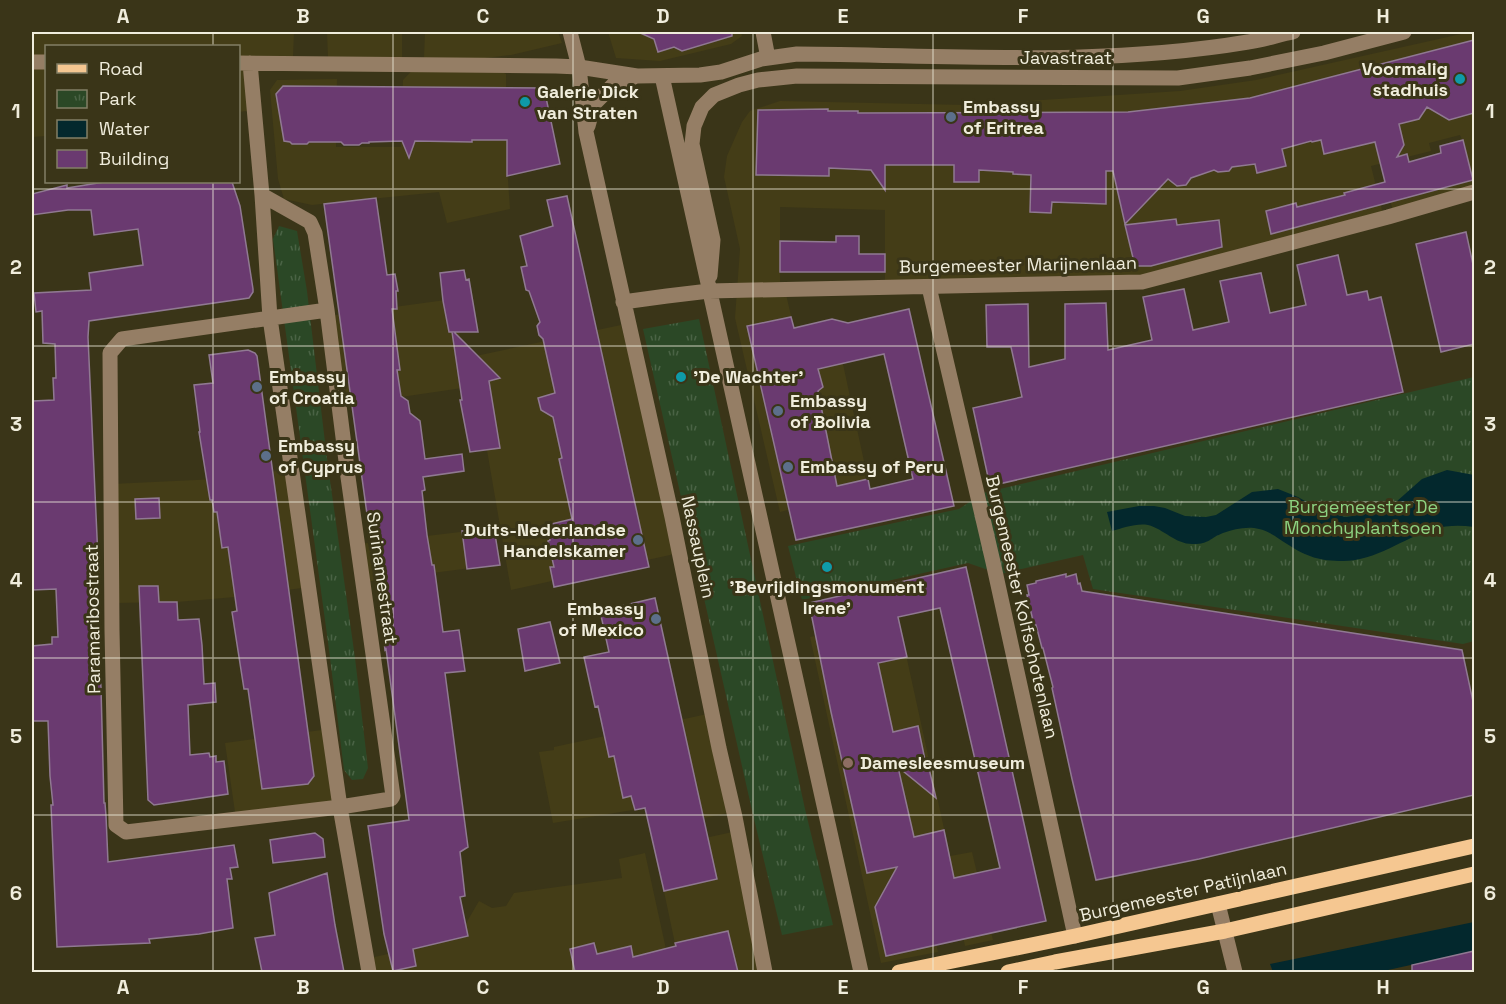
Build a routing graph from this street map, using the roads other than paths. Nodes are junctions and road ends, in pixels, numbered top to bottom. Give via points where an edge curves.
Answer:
1 (570, 32) edge
2 (763, 32) edge
3 (1293, 32) edge
4 (1404, 32) edge
5 (768, 58) junction
6 (244, 63) edge
7 (579, 67) junction
8 (637, 76) junction
9 (662, 76) junction
10 (586, 132) junction
11 (1474, 192) edge
12 (262, 195) junction
13 (929, 286) junction
14 (709, 291) junction
15 (623, 302) junction
16 (327, 310) junction
17 (270, 318) junction
18 (340, 807) junction
19 (1474, 846) edge
20 (1474, 874) edge
21 (1218, 904) junction
22 (1225, 931) junction
23 (1075, 936) junction
24 (369, 972) edge
25 (765, 972) edge
26 (861, 972) edge
27 (899, 972) edge
28 (1008, 972) edge
29 (1235, 972) edge

1 - 7 street, Nassauplein
2 - 5 street
3 - 5 street, Javastraat via 1240,44 1128,55 796,54
4 - 14 street, Javastraat via 1324,53 1178,78 797,76 758,80 724,91 702,107 692,144 713,240
5 - 9 street, Javastraat via 721,72
6 - 7 street, Javastraat
6 - 12 street
7 - 8 street, Javastraat
7 - 10 street, Nassauplein
8 - 9 street, Javastraat
8 - 10 street, Nassauplein via 615,83 594,104
9 - 14 street
10 - 15 street, Nassauplein
11 - 13 street, Burgemeester Marijnenlaan via 1142,282
12 - 16 street, Surinamestraat via 310,222
12 - 17 street
13 - 14 street, Burgemeester Marijnenlaan
13 - 23 street, Burgemeester Kolfschotenlaan
14 - 15 street, Burgemeester Marijnenlaan
14 - 26 street
15 - 25 street, Nassauplein via 674,528
16 - 17 street
16 - 18 street, Surinamestraat via 393,796
17 - 18 street
17 - 18 street, Paramaribostraat via 122,339 110,353 116,825 126,832
18 - 24 street
19 - 21 main road, Burgemeester Patijnlaan
20 - 22 main road
21 - 22 street
21 - 23 main road, Burgemeester Patijnlaan
22 - 28 main road
22 - 29 street
23 - 27 main road, Burgemeester Patijnlaan

